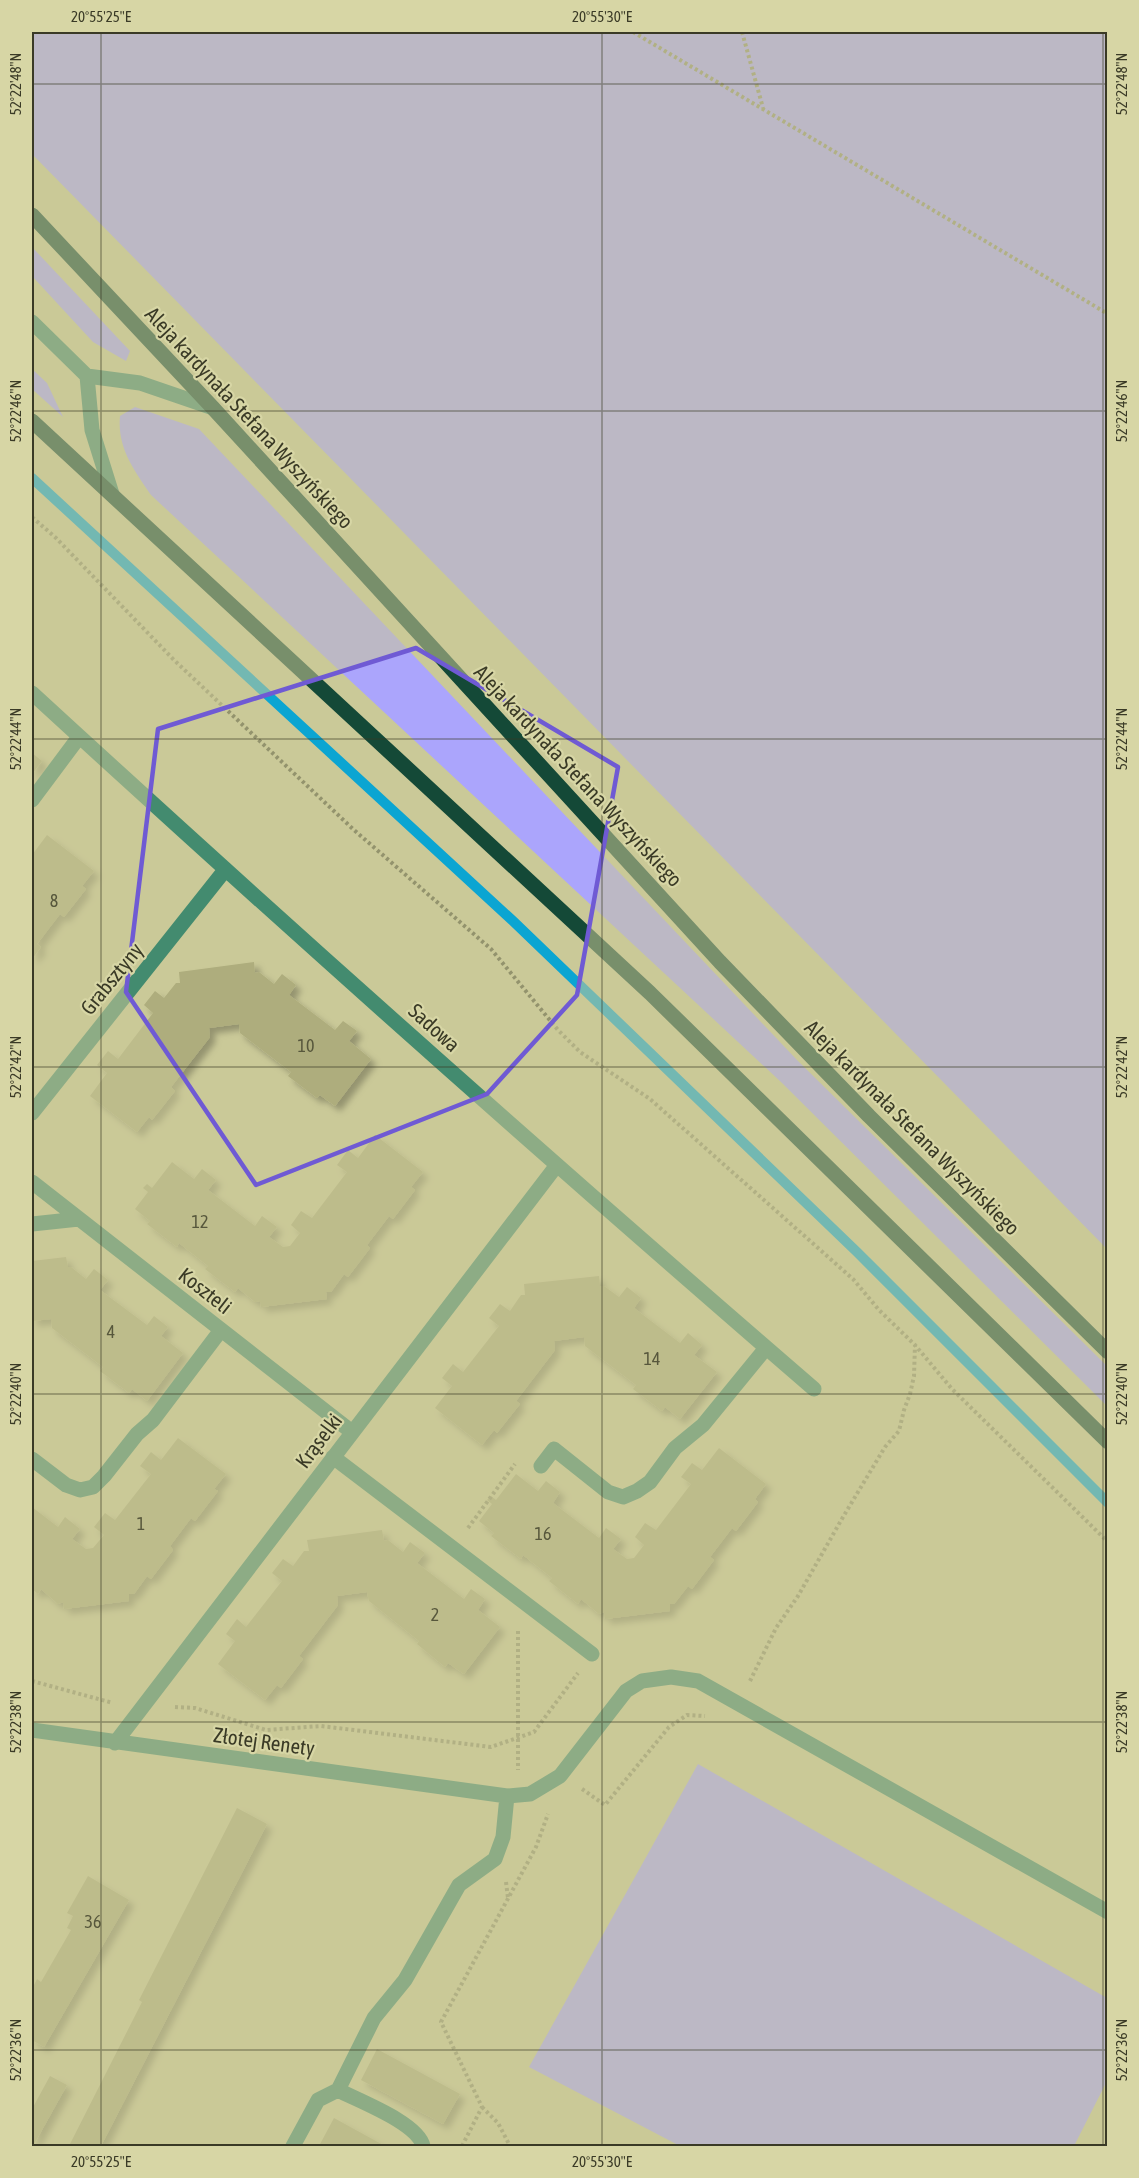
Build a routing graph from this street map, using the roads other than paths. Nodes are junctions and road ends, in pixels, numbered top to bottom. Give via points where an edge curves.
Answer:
1 (32, 215) edge
2 (32, 322) edge
3 (87, 376) junction
4 (213, 408) junction
5 (32, 421) edge
6 (112, 494) junction
7 (32, 693) edge
8 (79, 736) junction
9 (32, 800) edge
10 (225, 870) junction
11 (32, 1113) edge
12 (557, 1165) junction
13 (32, 1182) edge
14 (79, 1219) junction
15 (32, 1224) edge
16 (221, 1330) junction
17 (766, 1348) junction
18 (1107, 1353) edge
19 (814, 1389) dead end
20 (352, 1432) junction
21 (1107, 1442) edge
22 (333, 1457) junction
23 (32, 1459) edge
24 (541, 1466) road end
25 (592, 1654) road end
26 (32, 1730) edge
27 (114, 1743) junction
28 (507, 1796) junction
29 (1107, 1912) edge
30 (338, 2090) junction
31 (293, 2146) edge
32 (423, 2146) edge

1 - 4 main road, Aleja kardynała Stefana Wyszyńskiego
2 - 3 street
3 - 4 street via 140,383
3 - 6 street via 93,430
4 - 18 main road, Aleja kardynała Stefana Wyszyńskiego via 728,970
5 - 6 main road
6 - 21 main road via 650,993
7 - 8 street, Sadowa
8 - 9 street
8 - 10 street, Sadowa
10 - 11 street, Grabsztyny
10 - 12 street, Sadowa
12 - 17 street, Sadowa
12 - 20 street, Krąselki
13 - 14 street, Koszteli
14 - 15 street
14 - 16 street, Koszteli
16 - 20 street, Koszteli
16 - 23 street via 153,1420 93,1487 80,1490 66,1485
17 - 19 street, Sadowa
17 - 24 street via 703,1425 675,1448 650,1482 637,1491 623,1497 608,1492 554,1449
20 - 22 street, Krąselki
22 - 25 street
22 - 27 street, Krąselki
26 - 27 street, Złotej Renety
27 - 28 street, Złotej Renety
28 - 29 street, Złotej Renety via 530,1794 560,1776 626,1691 642,1681 671,1677 698,1681
28 - 30 street via 503,1837 495,1859 459,1885 405,1980 374,2018
30 - 31 street via 318,2100
30 - 32 street via 407,2126

